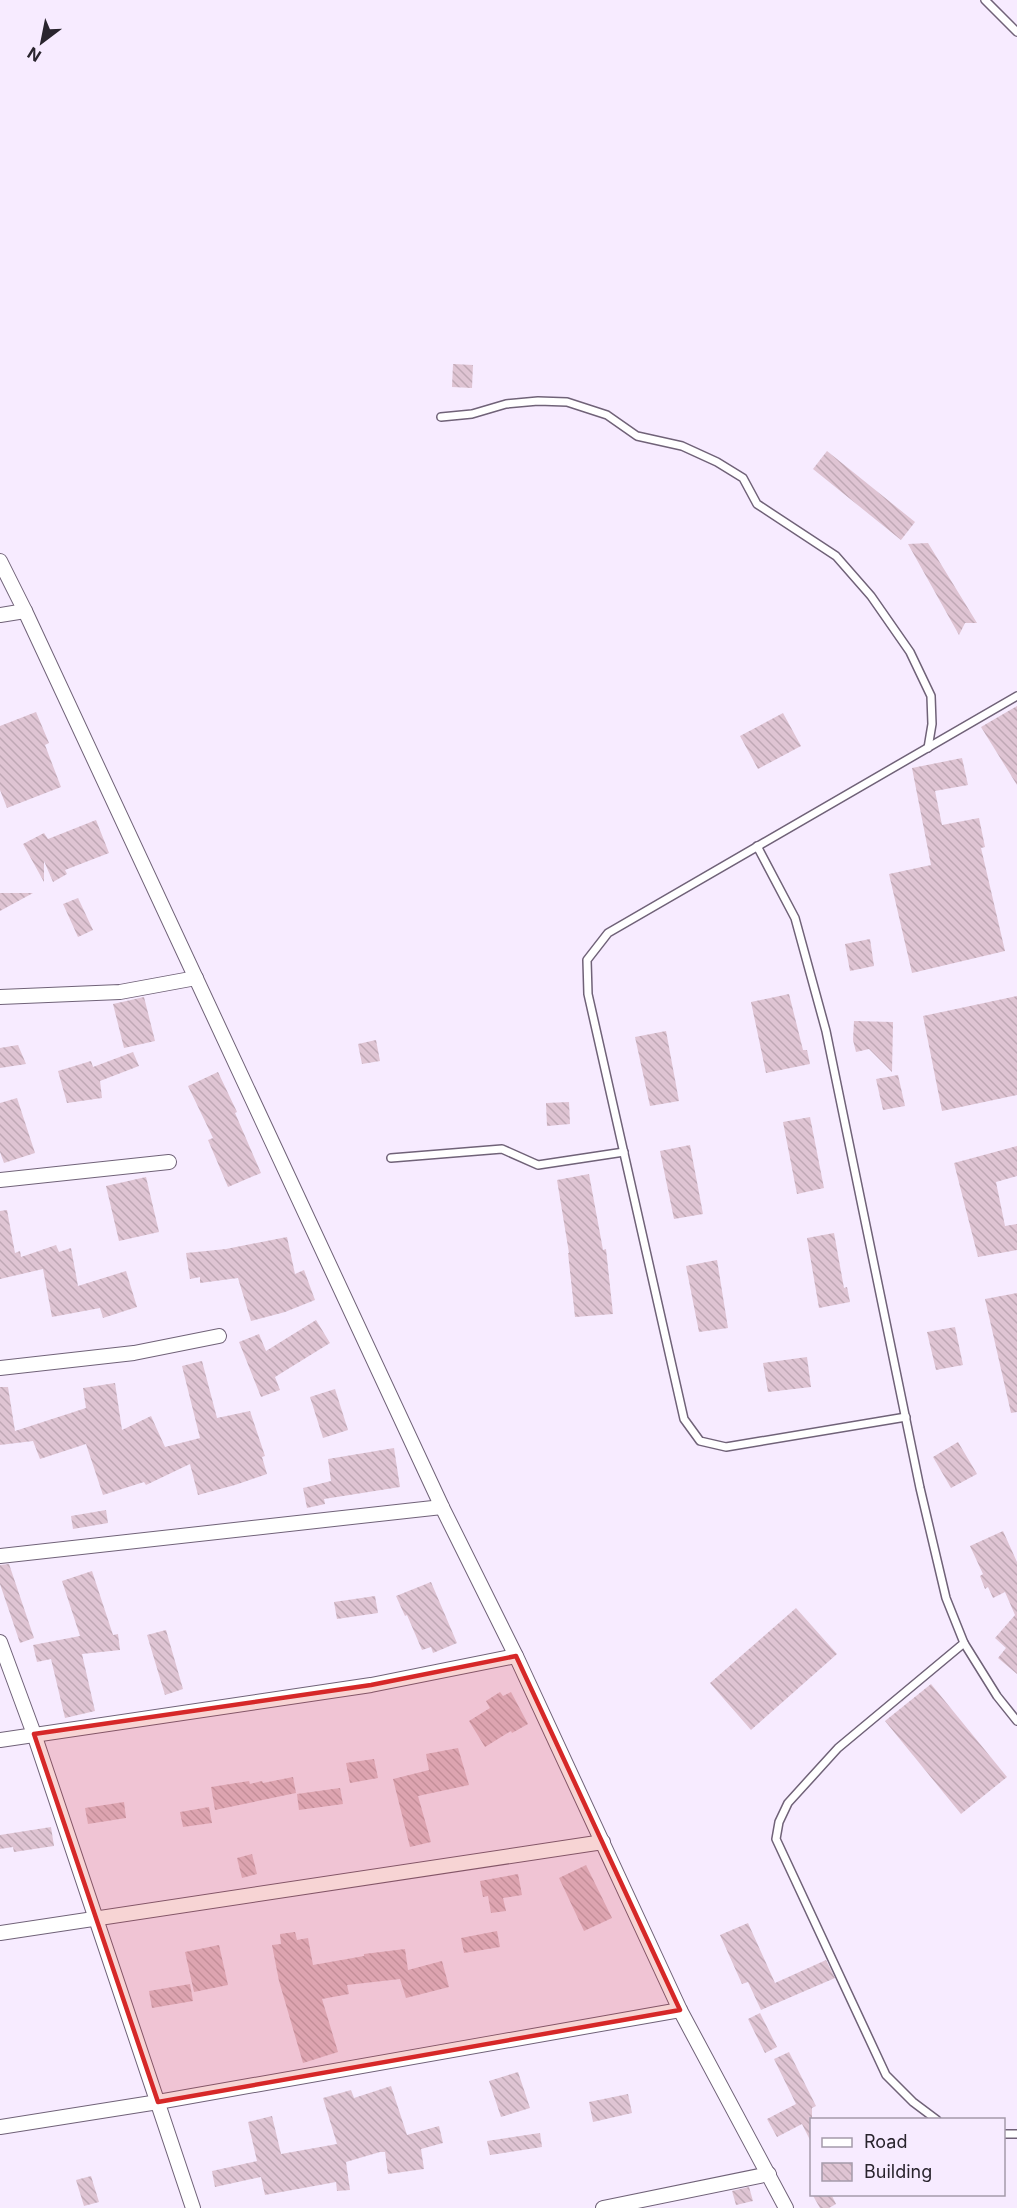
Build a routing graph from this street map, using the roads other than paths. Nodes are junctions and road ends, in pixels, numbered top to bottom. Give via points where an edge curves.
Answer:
1 (985, 0) edge
2 (1017, 32) edge
3 (441, 417) dead end
4 (0, 561) edge
5 (25, 611) junction
6 (0, 615) edge
7 (1017, 696) edge
8 (928, 748) junction
9 (757, 846) junction
10 (196, 978) junction
11 (0, 997) edge
12 (624, 1152) junction
13 (391, 1158) dead end
14 (169, 1162) dead end
15 (0, 1180) edge
16 (219, 1336) dead end
17 (0, 1368) edge
18 (906, 1418) junction
19 (441, 1507) junction
20 (0, 1557) edge
21 (0, 1642) edge
22 (964, 1643) junction
23 (516, 1656) junction
24 (1017, 1721) edge
25 (34, 1734) junction
26 (0, 1740) edge
27 (603, 1842) junction
28 (96, 1917) junction
29 (0, 1933) edge
30 (680, 2010) junction
31 (158, 2102) junction
32 (934, 2118) edge
33 (0, 2127) edge
34 (769, 2174) junction
35 (193, 2208) edge
36 (603, 2208) edge
37 (786, 2208) edge

1 - 2 lane
3 - 8 lane via 472,414 506,404 567,402 607,416 637,435 682,446 743,478 757,504 836,556 871,596 910,652 931,696
4 - 5 street
5 - 6 street
5 - 10 street
7 - 8 lane
8 - 9 lane
9 - 12 lane via 608,933 587,960 588,994
9 - 18 lane via 795,918 826,1031
10 - 11 street via 120,992
10 - 19 street
12 - 13 lane via 538,1165 502,1149
12 - 18 lane via 684,1419 700,1441 726,1447
14 - 15 street
16 - 17 street via 134,1353
18 - 22 lane via 946,1598
19 - 20 street
19 - 23 street
21 - 25 street
22 - 24 lane
22 - 32 lane via 838,1748 788,1803 776,1839 886,2075
23 - 25 street via 371,1685
23 - 27 street
25 - 26 street
25 - 28 street
27 - 28 street
27 - 30 street
28 - 29 street
28 - 31 street
30 - 31 street
30 - 34 street
31 - 33 street
31 - 35 street
34 - 36 street
34 - 37 street

